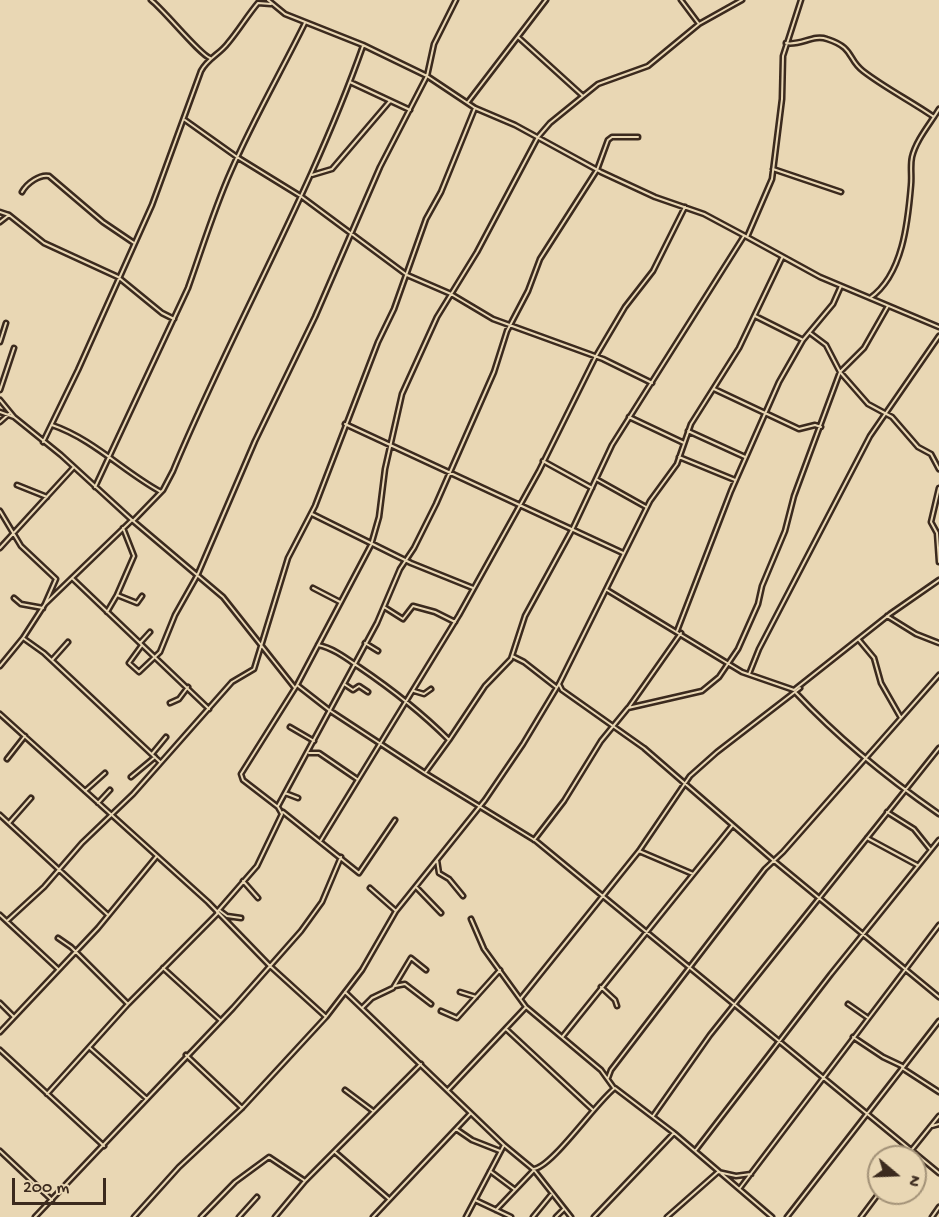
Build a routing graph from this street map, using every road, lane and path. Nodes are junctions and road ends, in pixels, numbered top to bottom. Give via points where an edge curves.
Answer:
1 (151, 0) edge
2 (268, 0) edge
3 (456, 0) edge
4 (546, 0) edge
5 (681, 0) edge
6 (742, 0) edge
7 (801, 0) edge
8 (273, 4) junction
9 (305, 23) junction
10 (699, 24) junction
11 (518, 37) junction
12 (786, 43) junction
13 (363, 45) junction
14 (210, 58) junction
15 (427, 76) junction
16 (350, 82) junction
17 (584, 97) junction
18 (390, 101) junction
19 (467, 103) junction
20 (475, 108) junction
21 (939, 109) edge
22 (410, 110) junction
23 (934, 117) junction
24 (185, 120) junction
25 (538, 137) junction
26 (638, 137) dead end
27 (237, 157) junction
28 (773, 169) junction
29 (597, 170) junction
30 (312, 175) junction
31 (22, 192) dead end
32 (841, 192) dead end
33 (302, 197) junction
34 (685, 207) junction
35 (0, 212) edge
36 (9, 215) junction
37 (0, 222) edge
38 (350, 235) junction
39 (745, 236) junction
40 (134, 243) junction
41 (782, 258) junction
42 (407, 275) junction
43 (118, 278) junction
44 (841, 286) junction
45 (451, 294) junction
46 (869, 299) junction
47 (888, 306) junction
48 (755, 316) junction
49 (174, 319) junction
50 (6, 323) dead end
51 (510, 326) junction
52 (939, 327) edge
53 (809, 332) junction
54 (939, 336) edge
55 (803, 340) junction
56 (0, 342) edge
57 (14, 348) dead end
58 (596, 356) junction
59 (840, 372) junction
60 (652, 383) junction
61 (714, 389) junction
62 (0, 390) edge
63 (0, 400) edge
64 (0, 412) edge
65 (886, 412) junction
66 (9, 414) junction
67 (765, 414) junction
68 (14, 417) junction
69 (629, 417) junction
70 (0, 422) edge
71 (345, 424) junction
72 (52, 425) junction
73 (820, 426) junction
74 (687, 431) junction
75 (43, 442) junction
76 (684, 443) junction
77 (390, 445) junction
78 (109, 457) junction
79 (679, 457) junction
80 (746, 457) junction
81 (543, 461) junction
82 (74, 467) junction
83 (939, 469) edge
84 (451, 472) junction
85 (596, 479) junction
86 (735, 480) junction
87 (17, 485) dead end
88 (96, 488) junction
89 (592, 488) junction
90 (939, 488) edge
91 (161, 492) junction
92 (47, 497) junction
93 (519, 507) junction
94 (646, 508) junction
95 (0, 511) edge
96 (311, 514) junction
97 (132, 521) junction
98 (123, 528) junction
99 (572, 530) junction
100 (14, 534) junction
101 (371, 544) junction
102 (0, 548) edge
103 (623, 554) junction
104 (405, 560) junction
105 (939, 562) edge
106 (197, 576) junction
107 (73, 579) junction
108 (939, 580) edge
109 (313, 588) dead end
110 (472, 588) junction
111 (606, 590) junction
112 (117, 595) junction
113 (142, 596) dead end
114 (14, 598) dead end
115 (340, 602) junction
116 (44, 606) junction
117 (384, 607) junction
118 (107, 614) junction
119 (887, 616) junction
120 (455, 622) junction
121 (677, 631) junction
122 (150, 632) dead end
123 (681, 633) junction
124 (23, 638) junction
125 (858, 639) junction
126 (68, 642) dead end
127 (365, 643) junction
128 (939, 643) edge
129 (141, 644) junction
130 (318, 645) junction
131 (262, 647) junction
132 (378, 651) dead end
133 (512, 656) junction
134 (156, 658) junction
135 (52, 660) junction
136 (354, 663) junction
137 (728, 664) junction
138 (0, 666) edge
139 (749, 674) junction
140 (939, 675) edge
141 (344, 684) junction
142 (296, 686) junction
143 (558, 686) junction
144 (188, 687) junction
145 (800, 688) junction
146 (431, 689) dead end
147 (414, 690) junction
148 (562, 690) junction
149 (368, 692) dead end
150 (554, 692) junction
151 (796, 693) junction
152 (407, 701) junction
153 (170, 703) dead end
154 (628, 708) junction
155 (209, 709) junction
156 (329, 710) junction
157 (0, 714) edge
158 (901, 718) junction
159 (290, 727) dead end
160 (612, 727) junction
161 (25, 736) junction
162 (166, 737) dead end
163 (449, 740) junction
164 (314, 741) junction
165 (381, 743) junction
166 (939, 748) edge
167 (308, 753) junction
168 (153, 756) junction
169 (865, 758) junction
170 (7, 759) dead end
171 (160, 762) junction
172 (105, 773) dead end
173 (425, 773) junction
174 (131, 777) dead end
175 (357, 779) junction
176 (683, 784) junction
177 (110, 790) dead end
178 (905, 790) junction
179 (85, 791) junction
180 (285, 793) junction
181 (31, 798) dead end
182 (298, 798) dead end
183 (98, 802) junction
184 (278, 807) junction
185 (480, 807) junction
186 (282, 811) junction
187 (887, 812) junction
188 (113, 814) junction
189 (939, 814) edge
190 (0, 815) edge
191 (395, 820) dead end
192 (9, 823) junction
193 (732, 825) junction
194 (867, 838) junction
195 (321, 840) junction
196 (534, 840) junction
197 (939, 840) edge
198 (931, 849) junction
199 (639, 851) junction
200 (158, 855) junction
201 (341, 857) junction
202 (437, 860) junction
203 (773, 860) junction
204 (918, 866) junction
205 (60, 869) junction
206 (693, 874) junction
207 (243, 881) junction
208 (417, 887) junction
209 (370, 888) dead end
210 (463, 896) dead end
211 (603, 896) junction
212 (820, 897) junction
213 (258, 898) dead end
214 (396, 911) junction
215 (218, 912) junction
216 (441, 913) dead end
217 (0, 915) edge
218 (109, 916) junction
219 (241, 918) dead end
220 (471, 919) dead end
221 (7, 921) junction
222 (939, 925) edge
223 (647, 933) junction
224 (864, 934) junction
225 (58, 938) dead end
226 (75, 952) junction
227 (270, 966) junction
228 (163, 968) junction
229 (692, 968) junction
230 (58, 969) junction
231 (906, 969) junction
232 (426, 970) dead end
233 (500, 970) junction
234 (393, 987) junction
235 (601, 987) junction
236 (345, 992) junction
237 (460, 992) dead end
238 (476, 997) junction
239 (939, 997) edge
240 (521, 998) junction
241 (0, 1003) edge
242 (128, 1004) junction
243 (431, 1004) dead end
244 (848, 1004) dead end
245 (735, 1005) junction
246 (616, 1006) dead end
247 (526, 1007) junction
248 (361, 1008) junction
249 (441, 1011) dead end
250 (14, 1016) junction
251 (326, 1017) junction
252 (868, 1017) junction
253 (220, 1020) junction
254 (939, 1021) edge
255 (506, 1029) junction
256 (0, 1032) edge
257 (563, 1036) junction
258 (853, 1037) junction
259 (779, 1042) junction
260 (90, 1048) junction
261 (0, 1050) edge
262 (186, 1055) junction
263 (421, 1064) junction
264 (903, 1068) junction
265 (608, 1078) junction
266 (823, 1078) junction
267 (614, 1089) junction
268 (345, 1090) dead end
269 (448, 1090) junction
270 (939, 1092) edge
271 (47, 1094) junction
272 (147, 1100) junction
273 (242, 1108) junction
274 (593, 1110) junction
275 (373, 1111) junction
276 (471, 1113) junction
277 (867, 1115) junction
278 (653, 1116) junction
279 (939, 1116) edge
280 (939, 1124) edge
281 (932, 1126) junction
282 (456, 1129) junction
283 (674, 1133) junction
284 (504, 1145) junction
285 (906, 1145) edge
286 (916, 1145) edge
287 (104, 1146) junction
288 (500, 1150) junction
289 (0, 1151) edge
290 (695, 1151) junction
291 (335, 1152) junction
292 (927, 1163) edge
293 (534, 1170) junction
294 (490, 1171) junction
295 (718, 1172) junction
296 (939, 1173) edge
297 (751, 1174) junction
298 (305, 1181) junction
299 (514, 1189) junction
300 (739, 1190) junction
301 (551, 1195) junction
302 (257, 1197) dead end
303 (389, 1199) junction
304 (52, 1200) junction
305 (475, 1200) junction
306 (939, 1207) edge
307 (564, 1209) junction
308 (496, 1210) junction
309 (205, 1213) junction
310 (35, 1217) edge
311 (134, 1217) edge
312 (201, 1217) edge
313 (209, 1217) edge
314 (239, 1217) edge
315 (275, 1217) edge
316 (373, 1217) edge
317 (466, 1217) edge
318 (511, 1217) edge
319 (533, 1217) edge
320 (556, 1217) edge
321 (570, 1217) edge
322 (594, 1217) edge
323 (667, 1217) edge
324 (772, 1217) edge
325 (787, 1217) edge
326 (932, 1217) edge

1 - 14 street via 202,55
2 - 8 street
3 - 15 street via 434,44
4 - 11 street
5 - 10 street
6 - 10 street
7 - 12 street
8 - 9 street
8 - 14 street via 258,3 228,44
9 - 13 street
9 - 27 street
10 - 17 street via 648,66 611,77
11 - 17 street
11 - 19 street
12 - 23 street via 798,45 821,37 841,45 850,51 861,69
12 - 28 street
13 - 15 street
13 - 16 street
14 - 24 street via 195,84
15 - 19 street
15 - 22 street
16 - 18 street
16 - 30 street
17 - 25 street
18 - 22 street
18 - 30 street via 332,170
19 - 20 street
20 - 25 street
20 - 42 street via 426,219
21 - 23 street
22 - 38 street
23 - 46 street via 912,158 899,256
24 - 27 street
24 - 40 street
25 - 29 street
25 - 45 street
26 - 29 street via 611,138
27 - 33 street
27 - 49 street
28 - 32 street
28 - 39 street
29 - 34 street
29 - 51 street via 547,246
30 - 33 street
31 - 40 street via 41,175 51,176 103,222
33 - 38 street
33 - 91 street via 233,333 174,471
34 - 39 street
34 - 58 street via 653,271
35 - 36 street
36 - 37 street
36 - 43 street via 44,243
38 - 42 street
38 - 106 street
39 - 41 street
39 - 60 street
40 - 43 street
41 - 44 street
41 - 48 street
42 - 45 street
42 - 71 street
43 - 49 street
43 - 72 street
44 - 46 street
44 - 53 street via 835,301
45 - 51 street
45 - 77 street via 402,394
46 - 47 street
47 - 52 street
47 - 59 street via 864,348
48 - 55 street
48 - 61 street
49 - 78 street
50 - 56 street
51 - 58 street
51 - 84 street
53 - 55 street
53 - 59 street via 826,345
54 - 65 street
55 - 67 street
57 - 62 street
58 - 60 street
58 - 81 street
59 - 65 street via 868,404
59 - 73 street
60 - 69 street
61 - 67 street
61 - 74 street
63 - 68 street
64 - 66 street
65 - 83 street via 918,447 931,454
65 - 139 street via 849,474
66 - 68 street
66 - 70 street
67 - 73 street via 799,429
67 - 80 street
68 - 75 street
69 - 76 street
69 - 85 street
71 - 77 street
71 - 96 street
72 - 75 street
72 - 78 street
73 - 137 street via 758,604
74 - 76 street
74 - 80 street
75 - 82 street
76 - 79 street
77 - 84 street
77 - 101 street
78 - 88 street
78 - 91 street
79 - 86 street
79 - 94 street
80 - 86 street
81 - 89 street
81 - 93 street
82 - 88 street
82 - 92 street
84 - 93 street
84 - 104 street
85 - 89 street
85 - 94 street
86 - 121 street
87 - 92 street
88 - 97 street
89 - 99 street
90 - 105 street via 931,522 937,531
91 - 97 street
92 - 100 street
93 - 99 street
93 - 110 street
94 - 103 street
95 - 100 street
96 - 101 street
96 - 131 street via 288,558
97 - 98 street
97 - 106 street
98 - 107 street
98 - 112 street via 134,556
99 - 103 street
99 - 133 street via 525,616
100 - 102 street
100 - 116 street via 21,546 56,579
101 - 104 street
101 - 115 street
103 - 111 street
104 - 110 street
104 - 117 street
106 - 131 street via 223,597
106 - 134 street
107 - 116 street
107 - 118 street
108 - 119 street
109 - 115 street
110 - 120 street
111 - 121 street
111 - 143 street
112 - 113 street via 137,603
112 - 118 street
114 - 116 street via 23,605
115 - 130 street
116 - 124 street
117 - 120 street via 402,619 413,606
117 - 127 street
118 - 129 street
119 - 125 street
119 - 128 street
120 - 147 street
121 - 123 street
122 - 129 street
123 - 137 street
123 - 154 street
124 - 135 street
124 - 138 street
125 - 145 street
125 - 158 street via 874,658 881,683
126 - 135 street
127 - 132 street
127 - 136 street
129 - 134 street
129 - 134 street via 129,662 132,667 141,672
130 - 136 street
130 - 142 street
131 - 142 street
131 - 155 street via 252,671 232,682
133 - 143 street
133 - 163 street
134 - 144 street
135 - 168 street
136 - 141 street
136 - 152 street
137 - 139 street
137 - 154 street via 702,691
139 - 145 street via 791,690
140 - 158 street
141 - 149 street
141 - 156 street
142 - 156 street
142 - 184 street via 241,776
143 - 148 street
143 - 150 street
144 - 153 street
144 - 155 street
145 - 151 street
146 - 147 street via 424,694
147 - 152 street
148 - 150 street
148 - 160 street
150 - 185 street
151 - 169 street
151 - 176 street via 717,752
152 - 163 street
152 - 165 street
154 - 160 street
155 - 171 street
156 - 164 street
156 - 165 street
157 - 161 street
158 - 169 street
159 - 164 street
160 - 176 street via 644,748
160 - 196 street
161 - 170 street
161 - 179 street
162 - 168 street
163 - 173 street
164 - 167 street
165 - 173 street
165 - 175 street
166 - 178 street
167 - 175 street via 319,753
167 - 180 street
168 - 171 street
168 - 174 street
169 - 178 street
169 - 203 street
171 - 188 street
172 - 179 street
173 - 185 street
175 - 195 street
176 - 193 street
176 - 199 street
177 - 183 street
178 - 187 street
178 - 189 street
179 - 183 street
180 - 182 street
180 - 184 street
181 - 192 street
183 - 188 street
184 - 186 street
185 - 196 street
185 - 202 street
186 - 195 street
186 - 207 street via 260,862
187 - 194 street
187 - 198 street via 914,829
188 - 200 street
188 - 205 street
190 - 192 street
191 - 201 street via 361,872
192 - 205 street
193 - 203 street
193 - 206 street
194 - 204 street
194 - 212 street
195 - 201 street
196 - 211 street
197 - 198 street
198 - 204 street
199 - 206 street
199 - 211 street
200 - 215 street
200 - 218 street
201 - 227 street via 313,917
202 - 208 street
202 - 210 street via 439,873
203 - 212 street
203 - 229 street
204 - 224 street
205 - 218 street
205 - 221 street
206 - 223 street
207 - 213 street
207 - 215 street
208 - 214 street
208 - 216 street
209 - 214 street
211 - 223 street
211 - 240 street
212 - 224 street
212 - 245 street
214 - 236 street
215 - 219 street
215 - 227 street
215 - 228 street
217 - 221 street
218 - 226 street
220 - 233 street via 484,949
221 - 230 street
222 - 231 street
223 - 229 street
223 - 235 street
224 - 231 street
224 - 259 street
225 - 226 street
226 - 230 street
226 - 242 street
227 - 251 street
227 - 253 street
228 - 242 street
228 - 253 street
229 - 245 street
229 - 265 street
230 - 250 street
231 - 239 street
231 - 252 street
232 - 234 street via 411,958
233 - 238 street
233 - 240 street
234 - 243 street via 405,984
234 - 248 street
235 - 246 street
235 - 257 street
236 - 248 street
236 - 251 street
237 - 238 street
238 - 249 street via 456,1018
240 - 247 street
241 - 250 street
242 - 260 street
244 - 252 street
245 - 259 street
245 - 278 street
247 - 255 street
247 - 257 street
248 - 263 street
250 - 256 street
251 - 273 street
252 - 258 street
253 - 262 street
254 - 264 street
255 - 269 street
255 - 274 street
257 - 265 street
258 - 264 street
258 - 266 street
259 - 266 street
259 - 290 street
260 - 271 street
260 - 272 street
261 - 271 street
262 - 272 street
262 - 273 street
263 - 269 street
263 - 275 street
264 - 270 street
264 - 277 street
265 - 267 street
266 - 277 street
266 - 297 street
267 - 274 street
267 - 278 street
268 - 275 street
269 - 276 street
271 - 287 street
272 - 287 street
273 - 311 street via 179,1167
274 - 293 street via 554,1156
275 - 291 street
276 - 282 street
276 - 284 street
277 - 285 street
277 - 325 street
278 - 283 street
279 - 281 street
280 - 281 street
281 - 286 street
282 - 288 street via 472,1140
282 - 303 street
283 - 290 street
283 - 322 street
284 - 288 street
284 - 293 street
287 - 304 street
288 - 294 street
289 - 304 street
290 - 295 street
291 - 298 street
291 - 303 street
292 - 296 street
293 - 299 street
293 - 301 street
294 - 299 street
294 - 305 street
295 - 297 street
295 - 300 street
295 - 323 street
297 - 300 street
298 - 309 street via 269,1157 235,1182
298 - 315 street
299 - 308 street
300 - 324 street
301 - 307 street
301 - 319 street
302 - 314 street
303 - 316 street
304 - 310 street
305 - 308 street
305 - 317 street
306 - 326 street
307 - 320 street
307 - 321 street
308 - 318 street
309 - 312 street
309 - 313 street

